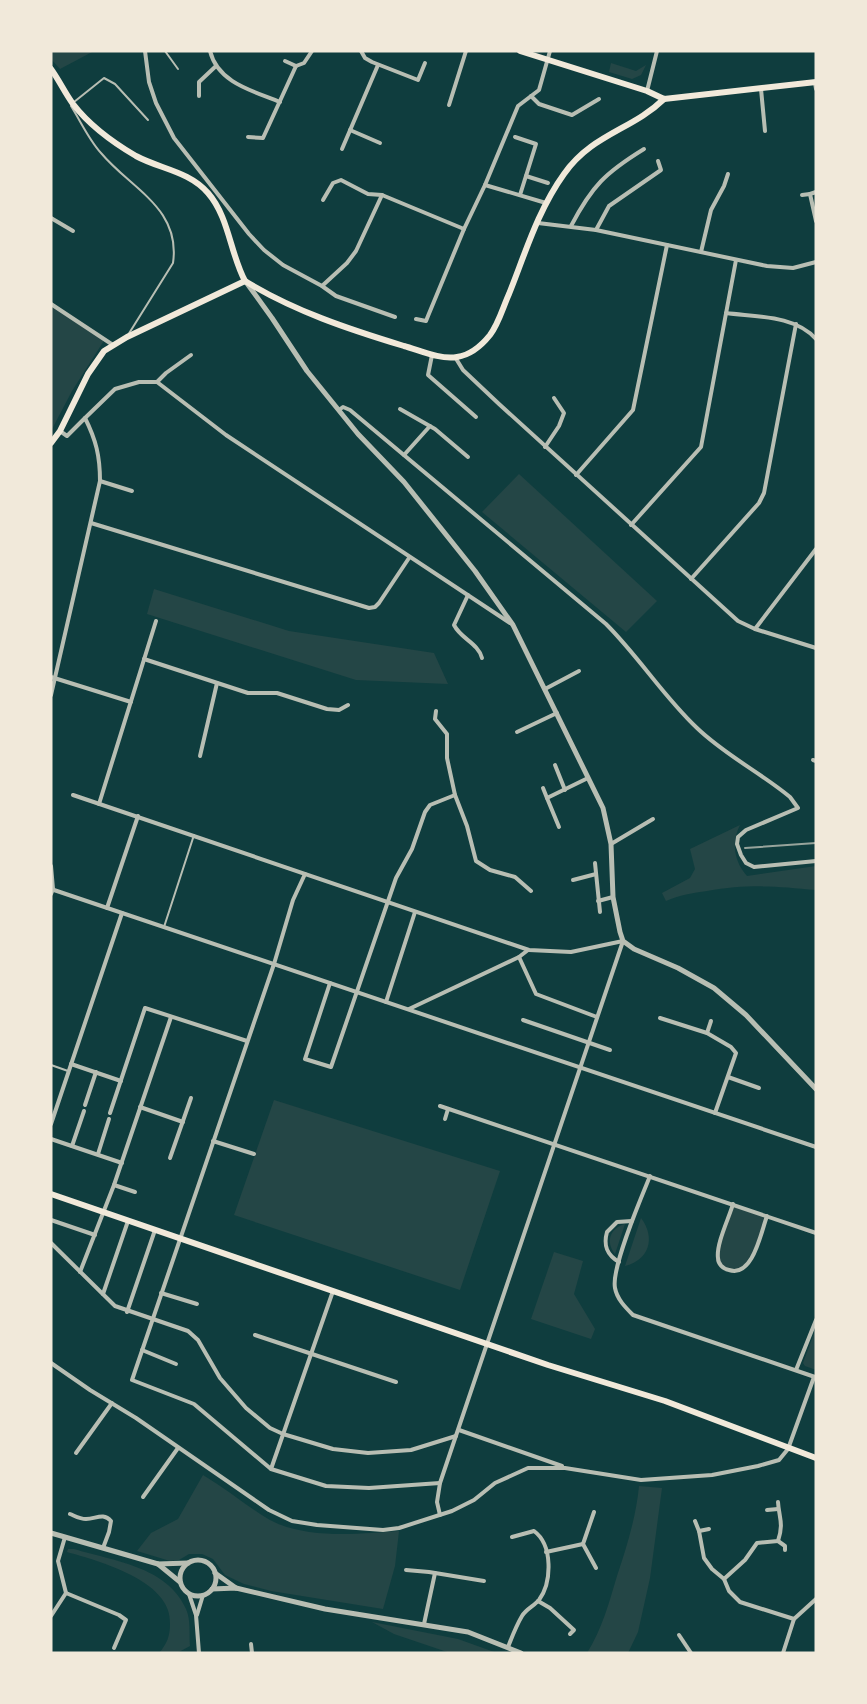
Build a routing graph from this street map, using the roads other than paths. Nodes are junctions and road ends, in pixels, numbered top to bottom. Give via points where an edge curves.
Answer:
1 (145, 51) edge
2 (165, 51) edge
3 (210, 51) edge
4 (312, 51) edge
5 (361, 51) edge
6 (466, 51) edge
7 (520, 51) edge
8 (550, 51) edge
9 (657, 51) edge
10 (548, 59) junction
11 (285, 62) dead end
12 (425, 63) dead end
13 (378, 65) junction
14 (216, 66) junction
15 (296, 66) junction
16 (51, 69) edge
17 (178, 69) dead end
18 (816, 85) edge
19 (761, 89) junction
20 (647, 91) junction
21 (199, 96) dead end
22 (531, 96) junction
23 (599, 99) dead end
24 (664, 99) junction
25 (280, 102) junction
26 (73, 103) junction
27 (449, 105) dead end
28 (148, 120) dead end
29 (350, 130) junction
30 (765, 131) dead end
31 (515, 136) dead end
32 (248, 137) dead end
33 (380, 143) dead end
34 (342, 149) dead end
35 (644, 149) dead end
36 (658, 161) dead end
37 (728, 174) dead end
38 (526, 176) junction
39 (209, 182) junction
40 (548, 183) dead end
41 (485, 185) junction
42 (203, 187) junction
43 (816, 192) edge
44 (810, 194) junction
45 (382, 195) junction
46 (520, 195) junction
47 (802, 195) dead end
48 (322, 200) dead end
49 (547, 203) junction
50 (51, 218) edge
51 (816, 221) edge
52 (537, 223) junction
53 (571, 226) junction
54 (464, 229) junction
55 (596, 230) junction
56 (74, 231) dead end
57 (667, 245) junction
58 (701, 252) junction
59 (736, 260) junction
60 (816, 262) edge
61 (244, 281) junction
62 (322, 286) junction
63 (51, 304) edge
64 (726, 313) junction
65 (396, 317) dead end
66 (416, 319) dead end
67 (796, 324) junction
68 (127, 337) junction
69 (816, 339) edge
70 (113, 345) junction
71 (432, 354) junction
72 (191, 355) dead end
73 (455, 357) junction
74 (157, 382) junction
75 (554, 398) dead end
76 (400, 409) dead end
77 (339, 410) junction
78 (476, 417) dead end
79 (85, 418) junction
80 (430, 426) junction
81 (60, 431) junction
82 (51, 443) edge
83 (545, 447) junction
84 (404, 455) junction
85 (468, 457) dead end
86 (576, 475) junction
87 (100, 481) junction
88 (132, 491) dead end
89 (91, 523) junction
90 (632, 525) junction
91 (816, 549) edge
92 (410, 558) junction
93 (691, 579) junction
94 (468, 595) junction
95 (156, 621) dead end
96 (513, 625) junction
97 (755, 630) junction
98 (816, 648) edge
99 (482, 658) dead end
100 (144, 659) junction
101 (579, 671) dead end
102 (53, 677) edge
103 (217, 683) junction
104 (545, 689) junction
105 (51, 694) edge
106 (131, 702) junction
107 (348, 705) dead end
108 (435, 711) dead end
109 (557, 713) junction
110 (518, 732) dead end
111 (200, 756) dead end
112 (555, 765) dead end
113 (588, 778) junction
114 (543, 788) dead end
115 (565, 790) junction
116 (73, 795) dead end
117 (455, 795) junction
118 (547, 798) junction
119 (99, 804) junction
120 (138, 816) junction
121 (653, 819) dead end
122 (559, 827) dead end
123 (194, 835) junction
124 (611, 844) junction
125 (816, 861) edge
126 (595, 863) dead end
127 (51, 866) edge
128 (304, 874) junction
129 (596, 874) junction
130 (573, 880) dead end
131 (52, 891) edge
132 (531, 891) dead end
133 (613, 897) junction
134 (598, 901) junction
135 (388, 902) junction
136 (107, 908) junction
137 (415, 912) junction
138 (600, 912) dead end
139 (122, 913) junction
140 (164, 927) junction
141 (623, 941) junction
142 (529, 950) junction
143 (519, 957) junction
144 (273, 964) junction
145 (330, 983) junction
146 (358, 993) junction
147 (386, 1002) junction
148 (408, 1010) junction
149 (171, 1017) junction
150 (597, 1017) junction
151 (660, 1018) dead end
152 (523, 1020) dead end
153 (711, 1021) dead end
154 (706, 1033) junction
155 (247, 1041) junction
156 (588, 1043) junction
157 (610, 1050) dead end
158 (71, 1064) junction
159 (51, 1065) edge
160 (580, 1068) junction
161 (69, 1072) junction
162 (96, 1072) junction
163 (728, 1077) junction
164 (121, 1081) junction
165 (759, 1088) dead end
166 (816, 1089) edge
167 (191, 1098) dead end
168 (85, 1105) dead end
169 (440, 1106) dead end
170 (140, 1107) junction
171 (448, 1109) junction
172 (84, 1111) dead end
173 (110, 1113) dead end
174 (715, 1113) junction
175 (109, 1119) dead end
176 (445, 1119) dead end
177 (183, 1122) junction
178 (51, 1124) edge
179 (51, 1139) edge
180 (213, 1141) junction
181 (554, 1144) junction
182 (72, 1146) junction
183 (816, 1148) edge
184 (98, 1155) junction
185 (254, 1155) dead end
186 (170, 1158) dead end
187 (122, 1163) junction
188 (650, 1176) junction
189 (114, 1185) junction
190 (135, 1192) dead end
191 (51, 1194) edge
192 (733, 1204) junction
193 (104, 1212) junction
194 (767, 1215) junction
195 (51, 1220) edge
196 (128, 1220) junction
197 (633, 1221) junction
198 (155, 1229) junction
199 (816, 1233) edge
200 (95, 1235) junction
201 (180, 1238) junction
202 (51, 1243) edge
203 (619, 1262) junction
204 (80, 1272) junction
205 (333, 1291) junction
206 (161, 1293) junction
207 (103, 1294) junction
208 (197, 1304) dead end
209 (127, 1312) junction
210 (152, 1320) junction
211 (816, 1320) edge
212 (255, 1335) dead end
213 (487, 1344) junction
214 (142, 1350) junction
215 (310, 1354) junction
216 (51, 1363) edge
217 (176, 1364) dead end
218 (796, 1370) junction
219 (815, 1377) edge
220 (396, 1383) dead end
221 (112, 1403) junction
222 (458, 1430) junction
223 (283, 1434) junction
224 (456, 1436) junction
225 (178, 1448) junction
226 (789, 1449) junction
227 (76, 1453) dead end
228 (816, 1458) edge
229 (565, 1468) junction
230 (271, 1469) junction
231 (440, 1483) junction
232 (142, 1497) dead end
233 (778, 1502) dead end
234 (778, 1509) junction
235 (767, 1510) dead end
236 (594, 1512) dead end
237 (70, 1514) dead end
238 (440, 1515) junction
239 (695, 1521) dead end
240 (709, 1529) dead end
241 (699, 1532) junction
242 (51, 1533) edge
243 (66, 1537) junction
244 (512, 1537) dead end
245 (778, 1540) junction
246 (583, 1544) junction
247 (103, 1549) junction
248 (785, 1550) dead end
249 (546, 1552) junction
250 (188, 1563) junction
251 (158, 1564) junction
252 (596, 1568) dead end
253 (406, 1570) dead end
254 (215, 1572) junction
255 (435, 1573) junction
256 (724, 1579) junction
257 (484, 1581) dead end
258 (180, 1582) junction
259 (212, 1588) junction
260 (236, 1588) junction
261 (66, 1593) junction
262 (189, 1594) junction
263 (203, 1595) junction
264 (816, 1599) edge
265 (538, 1601) junction
266 (51, 1616) edge
267 (196, 1616) junction
268 (794, 1619) junction
269 (424, 1624) junction
270 (570, 1634) dead end
271 (679, 1635) dead end
272 (251, 1644) dead end
273 (508, 1647) junction
274 (114, 1648) dead end
275 (199, 1653) edge
276 (252, 1653) edge
277 (521, 1653) edge
278 (691, 1653) edge
279 (783, 1653) edge

1 - 39 street via 156,103 174,138
2 - 17 lane
3 - 14 street
4 - 15 street via 304,63
5 - 13 street
6 - 27 street
7 - 10 main road
8 - 10 street
9 - 20 street
10 - 20 main road
10 - 22 street via 539,90
11 - 15 street
12 - 13 street via 418,80
13 - 29 street
14 - 21 street via 199,82
14 - 25 street via 232,82
15 - 25 street
16 - 26 main road
18 - 19 main road
19 - 24 main road
19 - 30 street
20 - 24 main road
22 - 23 street via 539,104 572,115
22 - 41 street via 518,106
24 - 49 main road via 653,110 586,149 563,175
25 - 32 street via 263,138
26 - 28 lane via 104,78 115,84
26 - 42 main road via 102,134 121,147
26 - 68 lane via 71,106 100,153 159,208 170,225 173,263
29 - 33 street
29 - 34 street
31 - 38 street via 536,144
35 - 53 street via 600,181
36 - 55 street via 661,170 609,206
37 - 58 street via 711,210
38 - 40 street
38 - 46 street
39 - 42 street
39 - 62 street via 264,250
41 - 46 street
41 - 54 street
42 - 61 main road via 219,208
43 - 44 street
44 - 47 street
44 - 51 street
45 - 48 street via 368,194 341,180 333,183
45 - 54 street
45 - 62 street via 356,251
46 - 49 street
49 - 52 main road
50 - 56 street
52 - 53 street
52 - 73 main road via 495,328 474,350
53 - 55 street
54 - 66 street via 426,321
55 - 57 street
57 - 58 street
57 - 86 street via 633,410
58 - 59 street
59 - 60 street via 793,268
59 - 64 street
61 - 68 main road
61 - 71 main road via 274,299 342,327
61 - 77 street via 306,371
62 - 65 street via 342,299
63 - 70 street
64 - 67 street
64 - 90 street via 701,447
67 - 69 street
67 - 93 street via 764,493
68 - 70 main road
70 - 81 main road via 88,374
71 - 73 main road
71 - 78 street via 428,375
72 - 74 street
73 - 83 street via 463,370
74 - 79 street via 115,389
74 - 92 street via 234,441
75 - 83 street via 564,413
76 - 80 street
77 - 84 street via 350,410
77 - 96 street via 411,491
79 - 81 street via 67,436
79 - 87 street via 96,441
80 - 84 street
80 - 85 street
81 - 82 main road
83 - 86 street
84 - 125 street via 606,624 700,731 790,797 798,808 738,837 737,844 746,863 754,867
86 - 90 street
87 - 88 street
87 - 89 street
89 - 92 street via 369,608 379,603
89 - 102 street
90 - 93 street
91 - 97 street
92 - 94 street
93 - 97 street via 738,621
94 - 96 street
94 - 99 street via 453,625 480,650
95 - 100 street
96 - 104 street
97 - 98 street
100 - 103 street
100 - 106 street
101 - 104 street
102 - 105 street
102 - 106 street
103 - 107 street via 248,693 277,693 327,709 339,710
103 - 111 street
104 - 109 street
106 - 119 street
108 - 117 street via 435,719 447,734 447,758
109 - 110 street
109 - 113 street
112 - 115 street
113 - 115 street
113 - 124 street via 603,808
114 - 118 street
115 - 118 street
116 - 119 street
117 - 132 street via 477,861 490,870 515,877
117 - 135 street via 430,805 425,812
118 - 122 street
119 - 120 street
120 - 123 street
120 - 136 street
121 - 124 street
123 - 128 street
123 - 140 lane
124 - 133 street
126 - 129 street
127 - 131 street
128 - 135 street
128 - 144 street
129 - 130 street
129 - 134 street
131 - 136 street
133 - 134 street
133 - 141 street
134 - 138 street
135 - 137 street
135 - 146 street
136 - 139 street
137 - 142 street
137 - 147 street
139 - 140 street
139 - 158 street
140 - 144 street
141 - 142 street via 571,952
141 - 150 street
141 - 166 street via 714,988 746,1015
142 - 143 street
143 - 148 street
143 - 150 street via 536,994
144 - 145 street
144 - 155 street
145 - 146 street
145 - 146 street via 305,1059 332,1067
146 - 147 street
147 - 148 street
148 - 160 street
149 - 155 street
149 - 164 street via 145,1008
149 - 170 street
150 - 156 street
151 - 154 street
152 - 156 street
153 - 154 street
154 - 163 street via 736,1053
155 - 180 street
156 - 157 street
156 - 160 street
158 - 161 street
158 - 162 street
159 - 161 lane
160 - 174 street
160 - 181 street
161 - 178 street
162 - 164 street
162 - 168 street
163 - 165 street
163 - 174 street
164 - 173 street
167 - 177 street
169 - 171 street
170 - 177 street
170 - 187 street
171 - 176 street
171 - 181 street
172 - 182 street
174 - 183 street
175 - 184 street
177 - 186 street
179 - 182 street
180 - 185 street
180 - 201 street
181 - 188 street
181 - 213 street
182 - 184 street
184 - 187 street
187 - 189 street
188 - 192 street
188 - 197 street
189 - 190 street
189 - 193 street
191 - 193 main road
192 - 194 street
192 - 194 street via 718,1251 724,1269 735,1272 752,1260
193 - 196 main road
193 - 200 street
194 - 199 street
195 - 200 street
196 - 198 main road
196 - 207 street
197 - 203 street
197 - 203 street via 617,1222 607,1232 605,1247
198 - 201 main road
198 - 209 street
200 - 204 street
201 - 205 main road
201 - 206 street
202 - 204 street
203 - 218 street via 615,1287 621,1303 633,1315
204 - 207 street
205 - 213 main road
205 - 215 street
206 - 208 street
206 - 210 street
207 - 209 street
209 - 210 street
210 - 214 street
210 - 223 street via 188,1331 246,1408
211 - 218 street
212 - 215 street
213 - 222 street
213 - 226 main road via 664,1401
214 - 217 street
214 - 230 street via 132,1380 194,1404
215 - 220 street
215 - 223 street
216 - 221 street
218 - 219 street
219 - 226 street
221 - 225 street
221 - 227 street
222 - 224 street
222 - 229 street
223 - 224 street via 333,1449 368,1453 411,1450
223 - 230 street
224 - 231 street
225 - 232 street
225 - 238 street via 269,1510 292,1521 383,1530
226 - 228 main road
226 - 229 street via 779,1460 689,1477 641,1480
229 - 238 street via 528,1468
230 - 231 street via 326,1486 369,1488
231 - 238 street
233 - 234 street
234 - 235 street
234 - 245 street via 782,1530
236 - 246 street
237 - 247 street via 84,1519 108,1517 111,1521
239 - 241 street
240 - 241 street
241 - 256 street via 704,1558
242 - 243 street
243 - 247 street
243 - 261 street via 58,1561
244 - 249 street via 534,1531
245 - 248 street via 786,1546
245 - 256 street via 757,1543
246 - 249 street
246 - 252 street
247 - 251 street
249 - 265 street via 550,1566 548,1581
250 - 251 street
250 - 254 street via 204,1561
250 - 258 street via 181,1571
251 - 258 street
253 - 255 street
254 - 259 street
254 - 260 street
255 - 257 street
255 - 269 street
256 - 268 street via 740,1602
258 - 262 street
259 - 260 street
259 - 263 street
260 - 269 street via 325,1609
261 - 266 street
261 - 274 street via 126,1620
262 - 263 street
262 - 267 street
263 - 267 street
264 - 268 street
265 - 270 street via 574,1630
265 - 273 street via 523,1614
267 - 275 street
268 - 279 street
269 - 273 street via 468,1632
271 - 278 street
272 - 276 street
273 - 277 street

